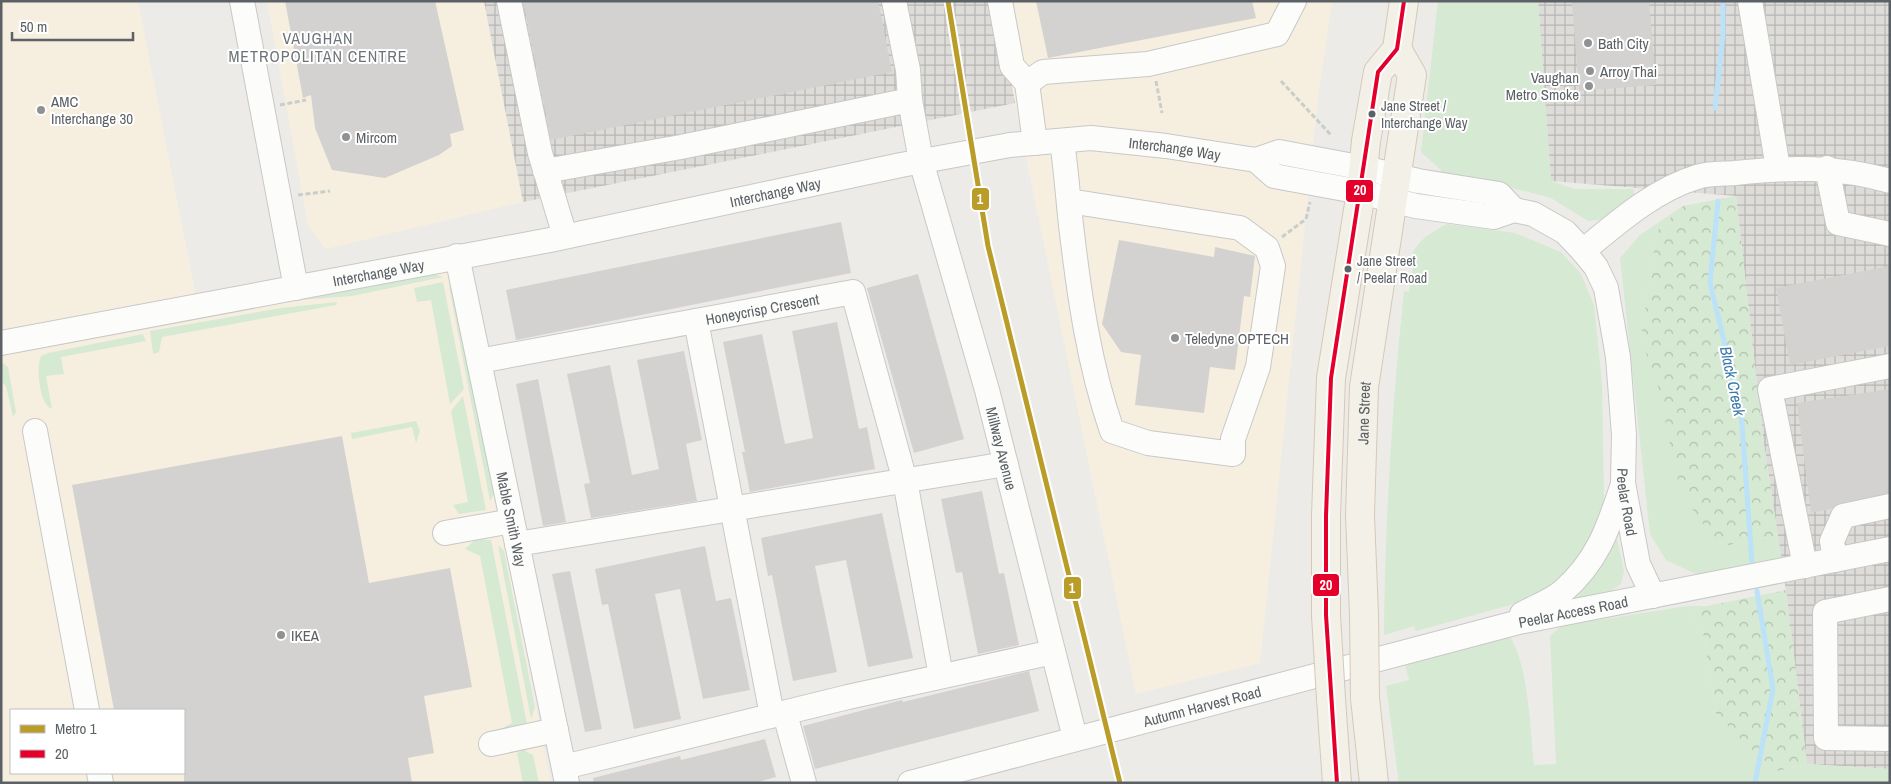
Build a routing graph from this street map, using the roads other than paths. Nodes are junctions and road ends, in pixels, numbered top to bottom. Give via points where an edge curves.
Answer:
1 (242, 1) edge
2 (509, 1) edge
3 (894, 1) edge
4 (1000, 1) edge
5 (1294, 1) edge
6 (1404, 1) edge
7 (1750, 1) edge
8 (1397, 49) junction
9 (1026, 83) junction
10 (910, 100) junction
11 (1062, 141) junction
12 (1035, 143) junction
13 (921, 161) junction
14 (1778, 168) junction
15 (1827, 168) junction
16 (545, 171) junction
17 (1363, 180) junction
18 (1890, 182) edge
19 (1395, 188) junction
20 (1069, 201) junction
21 (1890, 234) edge
22 (565, 236) junction
23 (1583, 251) junction
24 (457, 256) junction
25 (296, 288) junction
26 (696, 321) junction
27 (1, 343) edge
28 (479, 361) junction
29 (1890, 366) edge
30 (35, 431) dead end
31 (1006, 464) junction
32 (905, 480) junction
33 (1623, 483) junction
34 (1890, 506) edge
35 (732, 509) junction
36 (445, 533) dead end
37 (515, 533) junction
38 (1890, 548) edge
39 (1835, 560) junction
40 (1805, 566) junction
41 (1653, 596) junction
42 (1890, 599) edge
43 (1494, 629) junction
44 (1053, 652) junction
45 (941, 676) junction
46 (87, 709) edge
47 (780, 720) junction
48 (556, 730) junction
49 (1075, 738) junction
50 (1890, 739) edge
51 (491, 744) dead end
52 (566, 775) edge
53 (804, 783) edge
54 (910, 783) edge
55 (1337, 783) edge
56 (1374, 783) edge

1 - 25 street
2 - 16 street
3 - 10 street, Millway Avenue via 908,70
4 - 9 street via 1012,66
5 - 9 street via 1277,34 1152,63 1043,72
6 - 8 main road
7 - 14 street
8 - 17 main road via 1378,72
8 - 19 main road, Jane Street via 1412,75
9 - 12 street
10 - 13 street, Millway Avenue
10 - 16 street
11 - 12 street, Interchange Way
11 - 17 street, Interchange Way via 1091,138 1166,146 1256,160 1274,176
11 - 20 street
12 - 13 street, Interchange Way
13 - 22 street, Interchange Way
13 - 31 street, Millway Avenue
14 - 15 street
14 - 23 street via 1698,176 1656,196
15 - 18 street
15 - 21 street via 1838,223
16 - 22 street
17 - 19 street, Peelar Road
17 - 55 main road, bridge via 1331,378 1326,615
19 - 23 street, Peelar Road via 1416,206 1494,217 1514,210 1533,214 1565,232
19 - 56 main road, Jane Street, bridge via 1364,387 1360,515 1366,698
20 - 20 street via 1098,390 1112,432 1148,443 1233,454 1233,439 1258,366 1273,266 1267,248 1240,228
22 - 24 street, Interchange Way
23 - 33 street, Peelar Road via 1596,267 1606,288 1618,357 1624,435
24 - 25 street, Interchange Way
24 - 28 street, Mable Smith Way
25 - 27 street, Interchange Way
26 - 28 street, Honeycrisp Crescent
26 - 32 street, Honeycrisp Crescent via 853,292
26 - 35 street
28 - 37 street, Mable Smith Way
29 - 40 street via 1770,389
30 - 46 street
31 - 32 street
31 - 44 street, Millway Avenue
32 - 35 street
32 - 45 street
33 - 41 street, Peelar Road via 1638,564
33 - 43 street via 1598,550 1583,572 1561,593
34 - 39 street via 1843,516 1832,541
35 - 37 street
35 - 47 street
36 - 37 street
37 - 48 street, Mable Smith Way
38 - 39 street
39 - 40 street
40 - 41 street
41 - 43 street, Peelar Access Road
42 - 50 street via 1825,612 1826,738
43 - 49 street, Autumn Harvest Road
44 - 45 street
44 - 49 street, Millway Avenue
45 - 47 street
47 - 52 street
47 - 53 street
48 - 51 street
48 - 52 street, Mable Smith Way
49 - 54 street, Autumn Harvest Road

